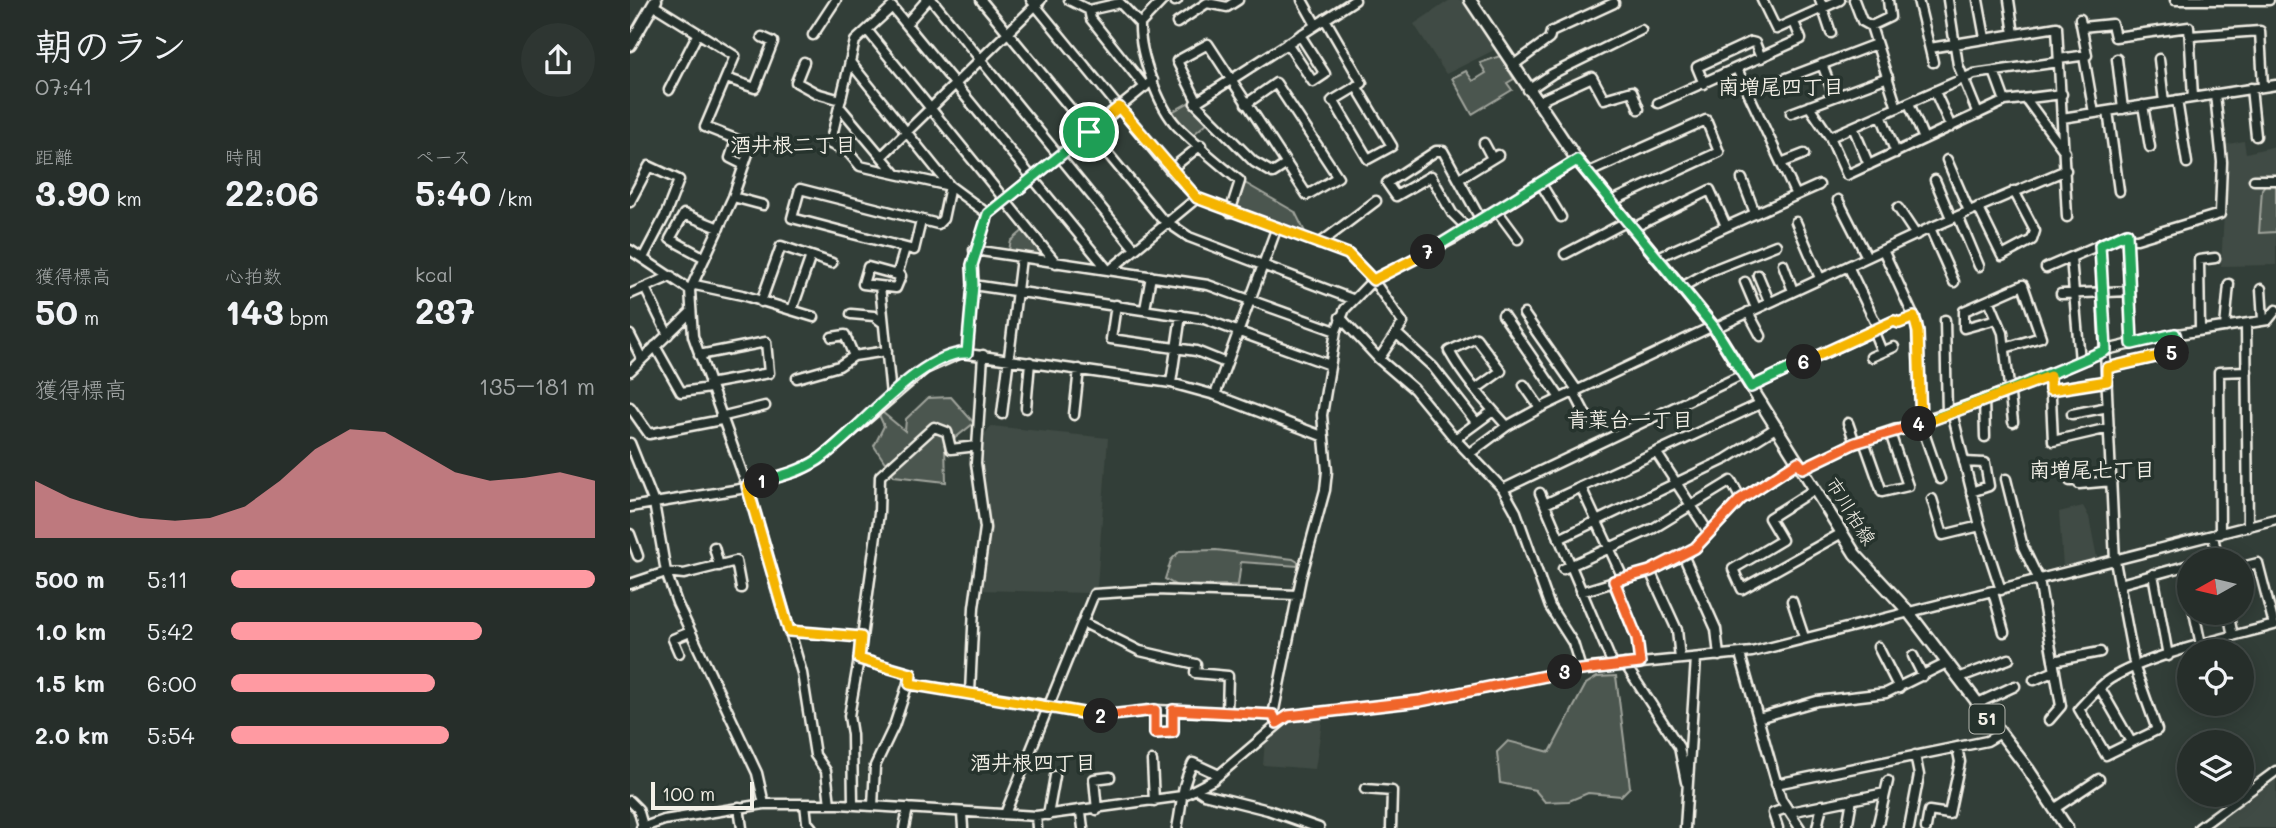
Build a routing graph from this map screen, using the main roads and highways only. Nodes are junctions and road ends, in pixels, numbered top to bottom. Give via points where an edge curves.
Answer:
1 (1470, 0) edge
2 (654, 3) edge
3 (630, 45) edge
4 (2067, 828) edge

1 - 4 main road, 市川柏線 / 51 via 1577,160 1714,327 1868,570 1907,610
2 - 3 main road

